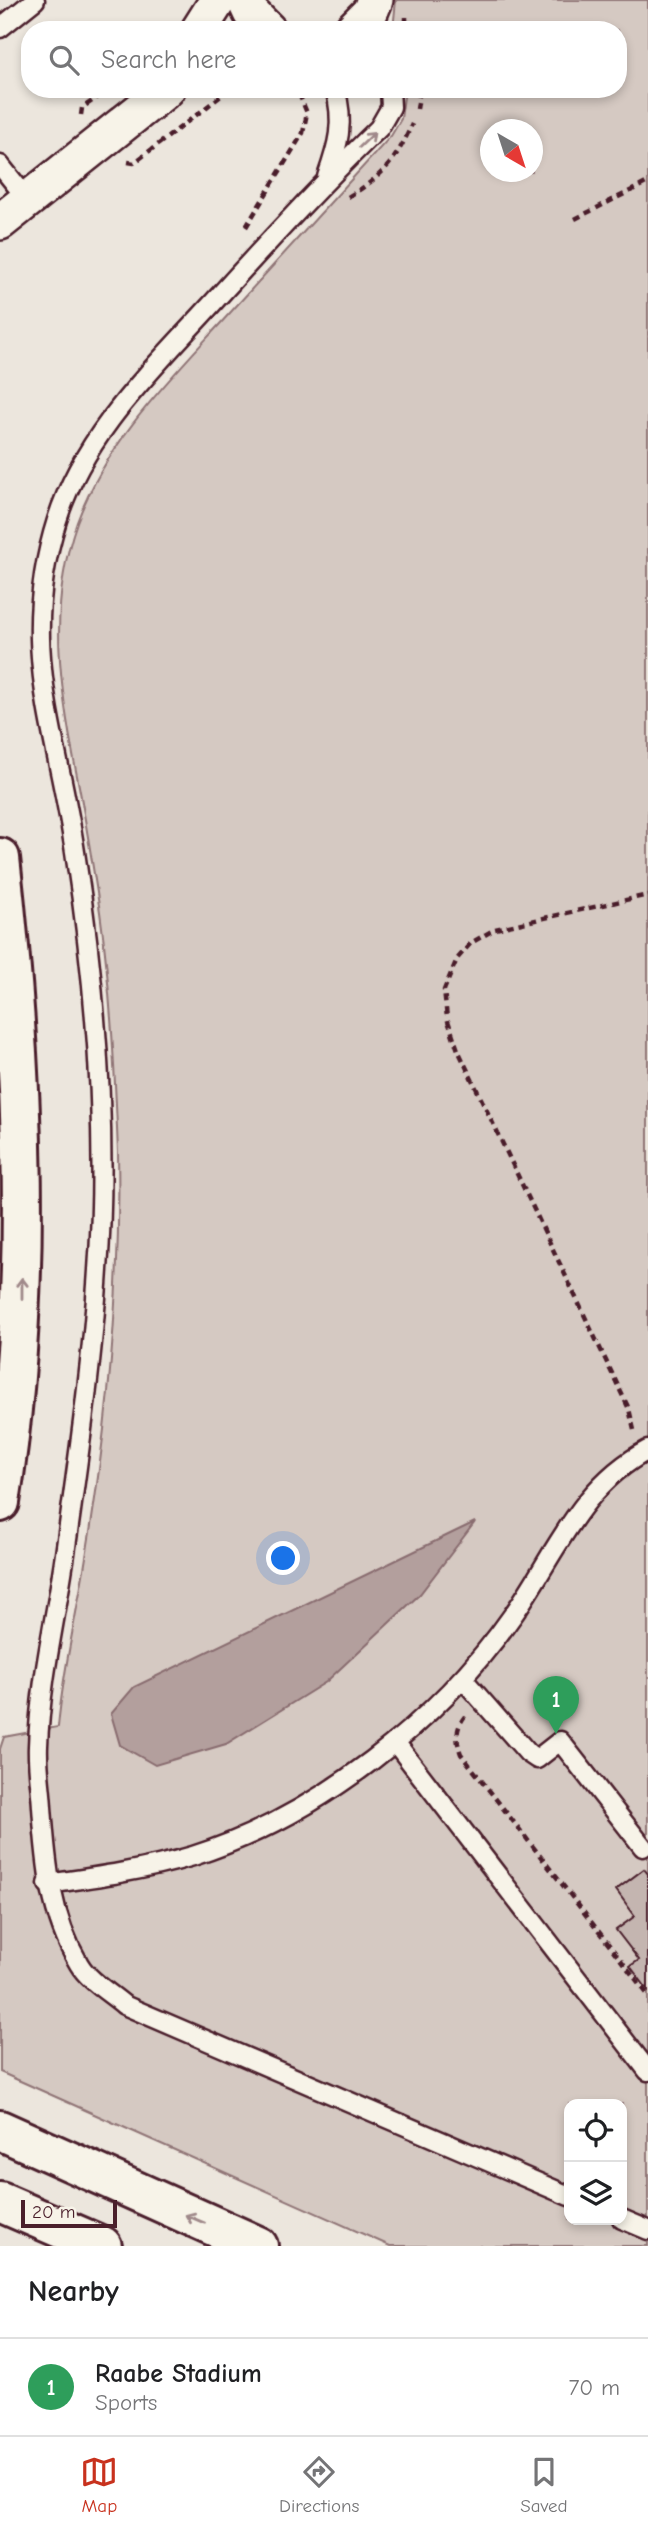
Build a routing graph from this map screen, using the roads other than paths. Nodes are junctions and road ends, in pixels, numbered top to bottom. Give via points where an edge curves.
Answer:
1 (35, 0) edge
2 (218, 0) edge
3 (245, 0) edge
4 (205, 21) edge
5 (259, 21) edge
6 (0, 28) edge
7 (337, 98) edge
8 (389, 98) edge
9 (146, 100) edge
10 (0, 165) edge
11 (325, 182) junction
12 (28, 200) junction
13 (0, 222) edge
14 (0, 858) edge
15 (646, 1451) edge
16 (0, 1502) edge
17 (463, 1679) junction
18 (395, 1742) junction
19 (643, 1847) dead end
20 (48, 1884) junction
21 (648, 2071) edge
22 (0, 2130) edge
23 (564, 2194) edge
24 (0, 2202) edge
25 (627, 2221) edge
26 (648, 2230) edge
27 (103, 2246) edge
28 (258, 2246) edge

1 - 6 lane
2 - 4 street
3 - 5 street
7 - 11 lane via 341,130
11 -> 8 lane via 388,116
9 - 12 street
10 - 12 lane
11 - 20 lane via 125,399 97,436 58,517 41,595 39,664 75,849 92,996 100,1185 92,1341 37,1747
12 - 13 street
16 -> 14 main road via 22,1297 21,1099
15 - 17 lane via 609,1475 585,1501 515,1612
17 - 18 lane
17 - 19 lane via 537,1759 560,1741
18 - 20 lane via 293,1810 196,1855 150,1868
18 - 21 lane
20 - 23 lane via 82,1970 124,2005
28 -> 22 main road
24 - 27 main road
25 - 26 lane

